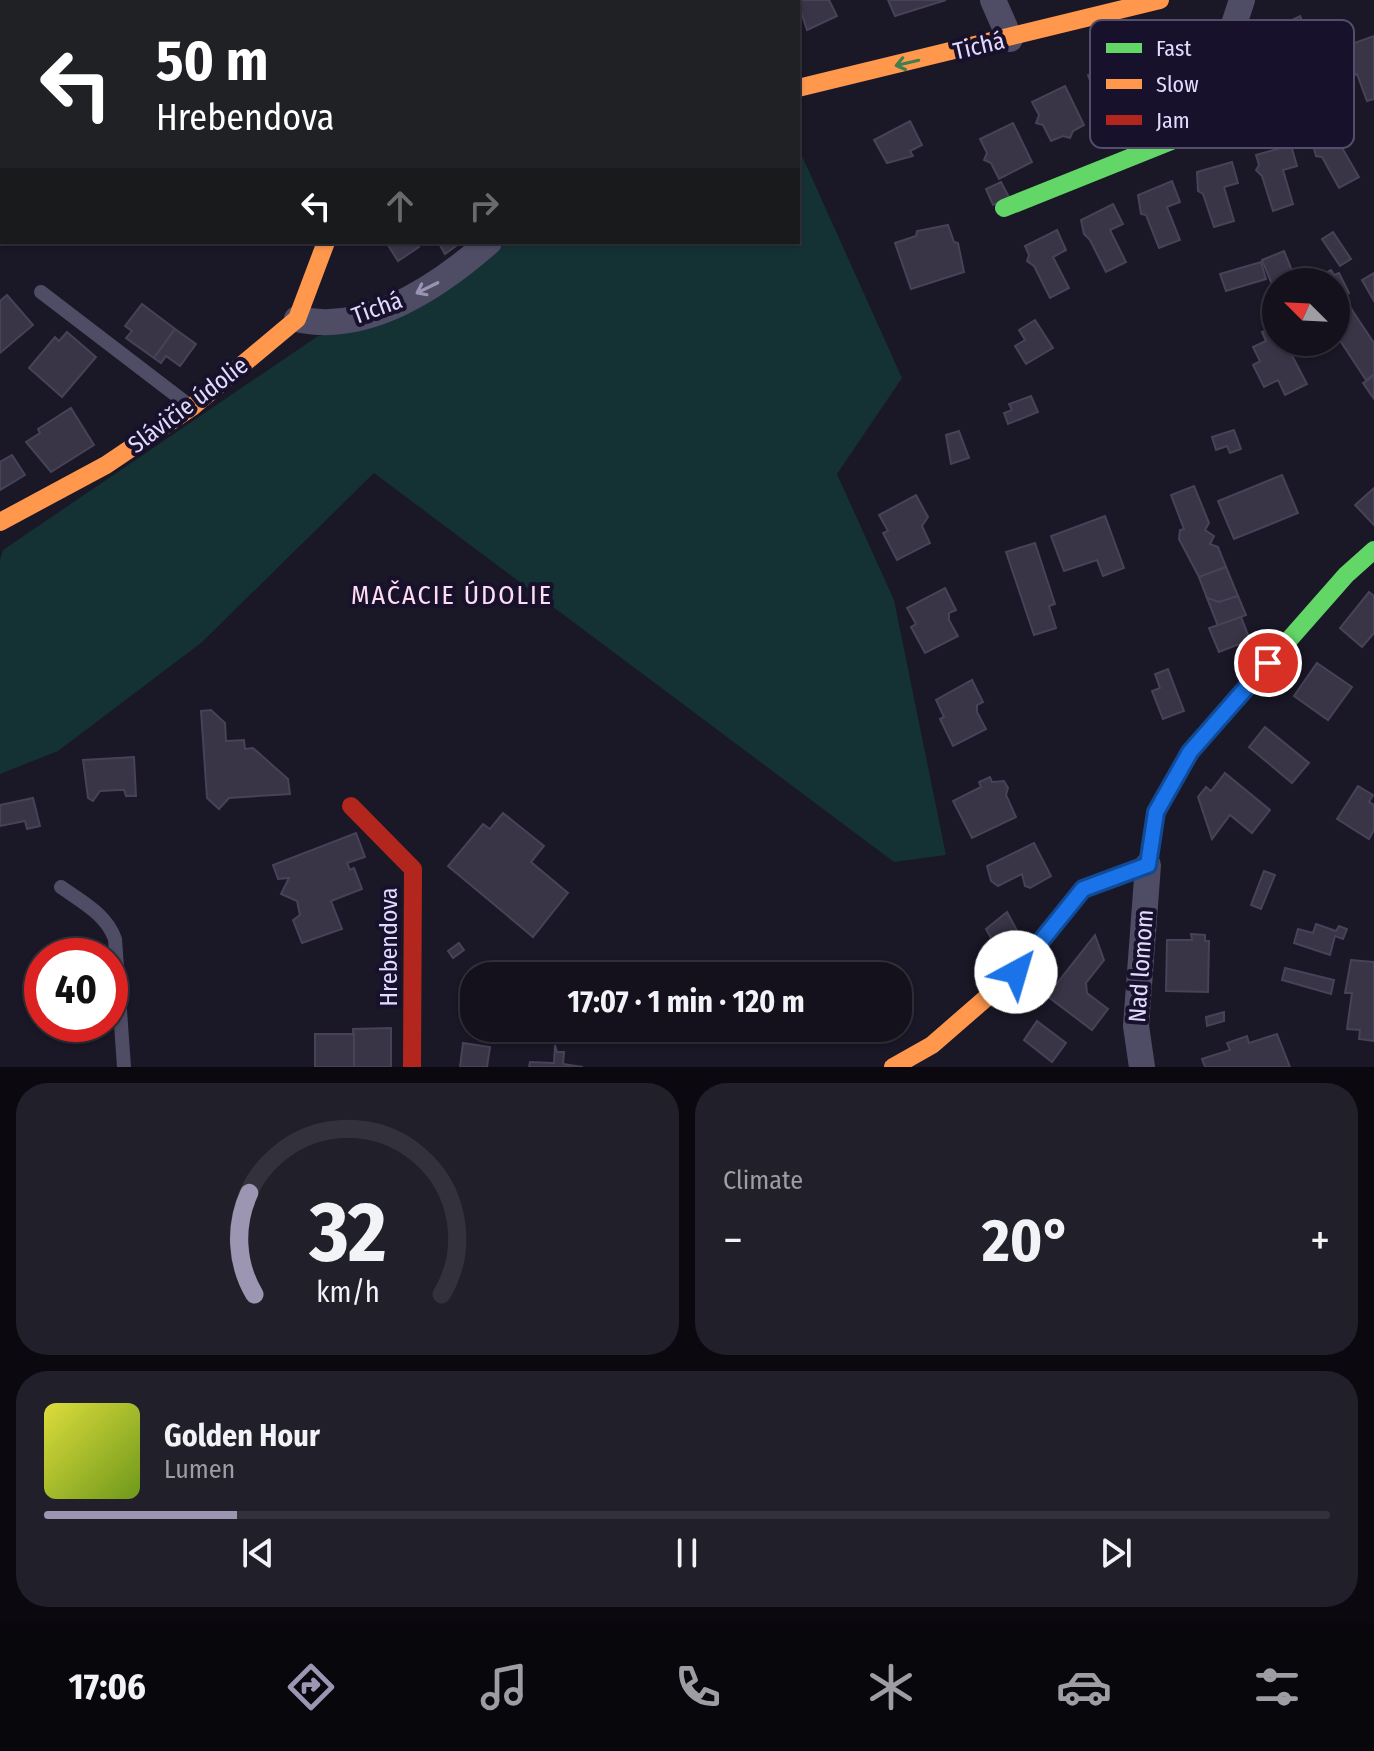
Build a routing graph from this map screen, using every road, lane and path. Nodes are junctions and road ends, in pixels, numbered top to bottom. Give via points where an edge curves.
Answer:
1 (993, 0) edge
2 (1160, 0) edge
3 (1242, 0) edge
4 (1235, 20) edge
5 (1010, 39) junction
6 (800, 88) edge
7 (1154, 148) edge
8 (1004, 208) dead end
9 (325, 244) edge
10 (487, 244) edge
11 (41, 292) dead end
12 (297, 319) junction
13 (192, 407) junction
14 (0, 522) edge
15 (1374, 550) edge
16 (351, 806) dead end
17 (1148, 865) junction
18 (61, 887) dead end
19 (124, 1067) edge
20 (412, 1067) edge
21 (893, 1067) edge
22 (1142, 1067) edge

1 - 5 street
2 - 5 street, Tichá
3 - 4 street
5 -> 6 street, Tichá
7 - 8 street
9 - 12 street, Slávičie údolie
10 -> 12 street, Tichá via 450,277 367,317 320,324
11 - 13 lane
12 - 13 street, Slávičie údolie
13 - 14 street, Slávičie údolie via 106,465
15 - 17 street via 1190,752 1156,812
16 - 20 street, Hrebendova via 413,869
17 - 21 street via 1083,889 1016,972 932,1045
17 - 22 street, Nad lomom via 1136,1026
18 - 19 lane via 103,918 115,939

